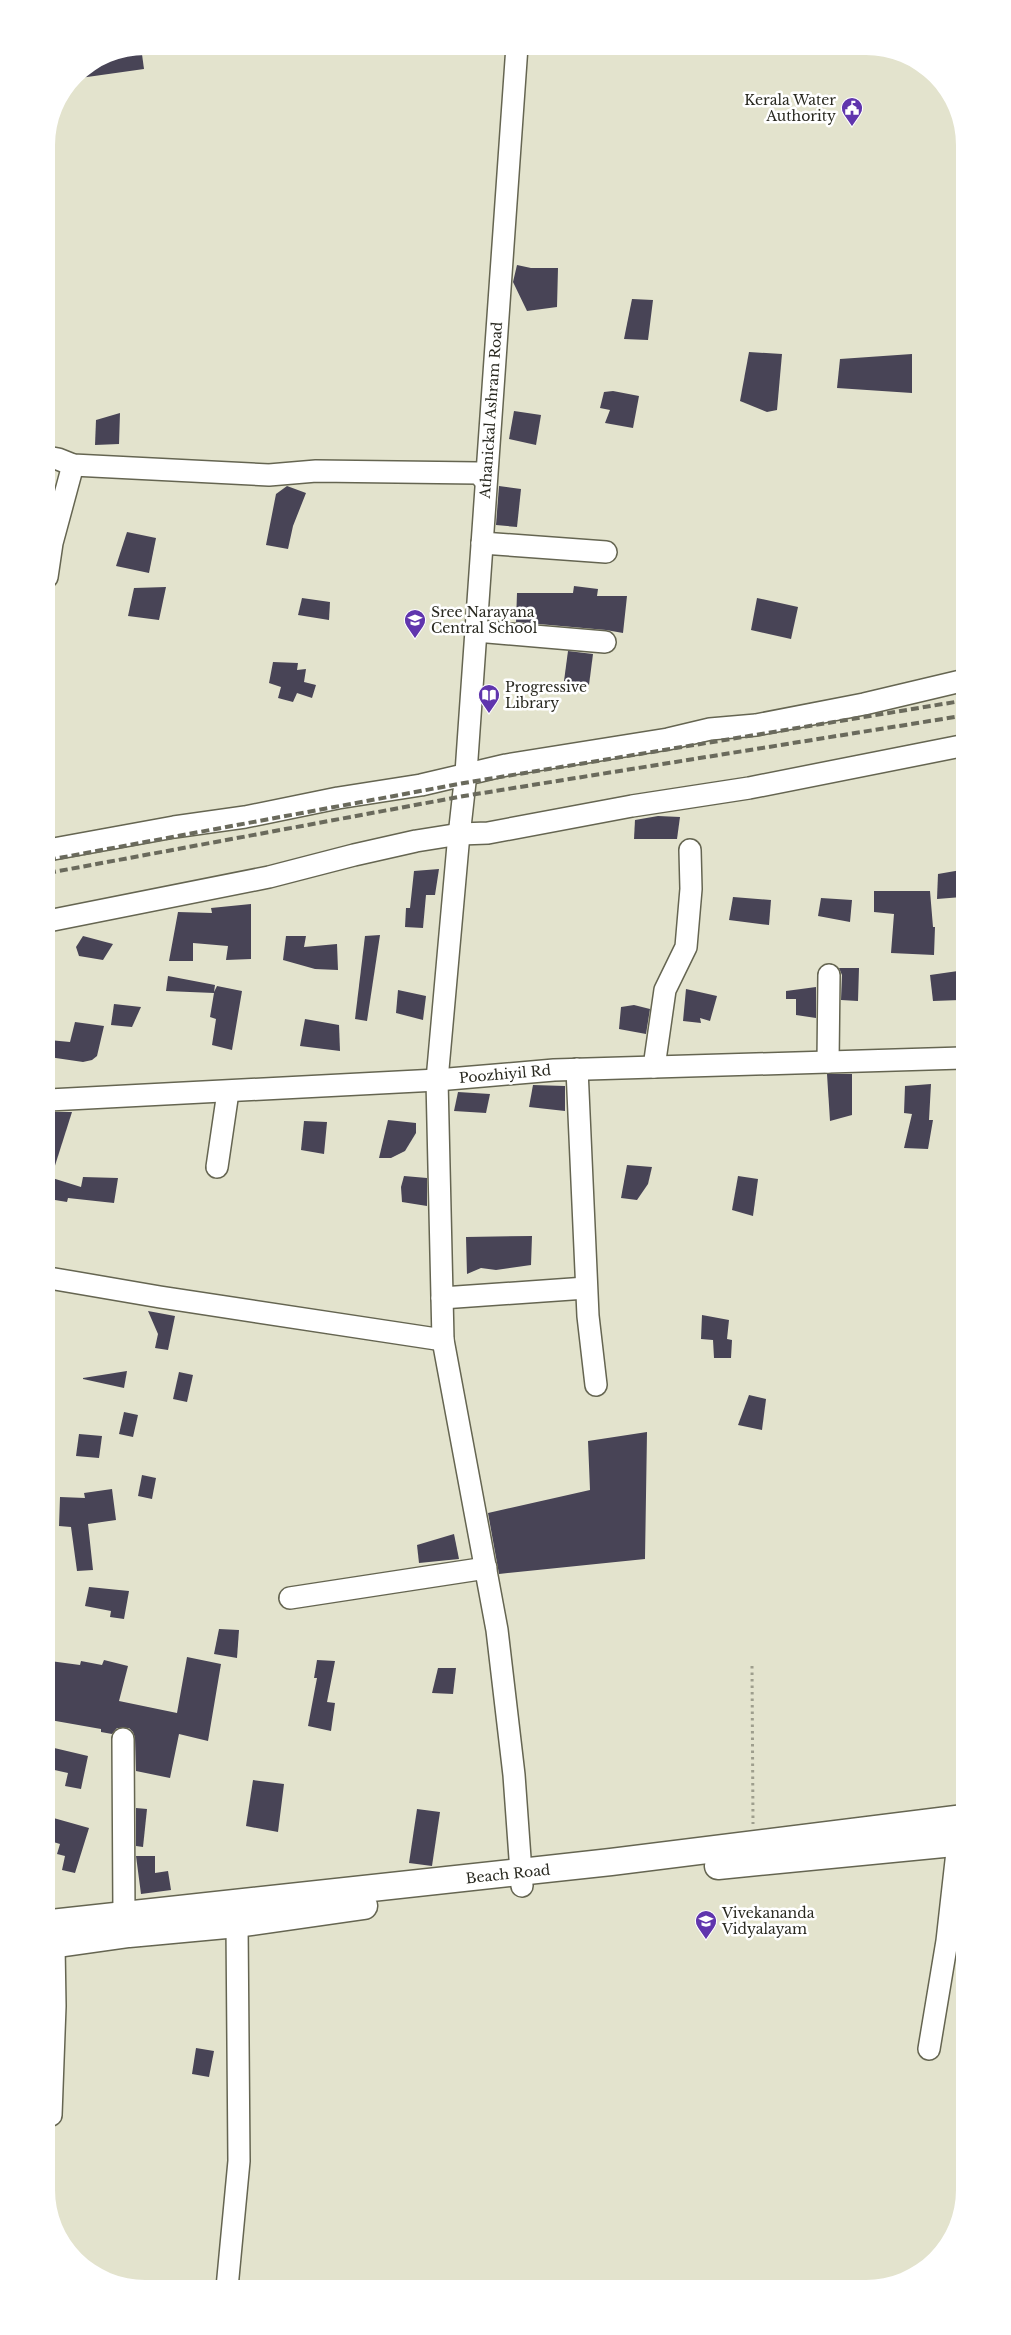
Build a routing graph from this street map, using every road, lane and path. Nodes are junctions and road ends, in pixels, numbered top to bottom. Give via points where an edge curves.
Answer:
1 (516, 55) edge
2 (55, 458) edge
3 (73, 465) junction
4 (486, 481) junction
5 (55, 532) edge
6 (482, 543) junction
7 (606, 552) dead end
8 (476, 632) junction
9 (606, 642) dead end
10 (956, 682) edge
11 (956, 747) edge
12 (466, 773) junction
13 (460, 834) junction
14 (55, 849) edge
15 (690, 850) dead end
16 (55, 920) edge
17 (829, 975) dead end
18 (956, 1058) edge
19 (828, 1062) junction
20 (654, 1067) junction
21 (577, 1069) junction
22 (437, 1080) junction
23 (228, 1092) junction
24 (55, 1100) edge
25 (217, 1167) dead end
26 (55, 1279) edge
27 (586, 1288) junction
28 (442, 1298) junction
29 (443, 1340) junction
30 (596, 1384) dead end
31 (486, 1568) junction
32 (290, 1598) dead end
33 (752, 1666) dead end
34 (123, 1739) dead end
35 (956, 1835) edge
36 (956, 1836) edge
37 (753, 1845) junction
38 (956, 1877) edge
39 (522, 1879) junction
40 (124, 1915) junction
41 (237, 1924) junction
42 (55, 1937) edge
43 (55, 1938) edge
44 (930, 2049) dead end
45 (228, 2280) edge

1 - 4 street, Athanickal Ashram Road
2 - 3 street
3 - 4 street via 269,475 316,471 478,473
3 - 5 street
4 - 6 street, Athanickal Ashram Road
6 - 7 street
6 - 8 street, Athanickal Ashram Road
8 - 9 street
8 - 12 street, Athanickal Ashram Road
10 - 12 street via 756,725 710,729
11 - 13 street via 749,788 488,833
12 - 13 street, Athanickal Ashram Road
12 - 14 street via 421,785
13 - 16 street via 354,854 269,877
13 - 22 street, Athanickal Ashram Road
15 - 20 street via 691,889 686,947 665,990
17 - 19 street
18 - 19 street, Poozhiyil Rd
19 - 20 street, Poozhiyil Rd
20 - 21 street, Poozhiyil Rd
21 - 22 street, Poozhiyil Rd
21 - 27 street
22 - 23 street, Poozhiyil Rd
22 - 28 street, Athanickal Ashram Road
23 - 24 street, Poozhiyil Rd
23 - 25 street
26 - 29 street
27 - 28 street
27 - 30 street
28 - 29 street, Athanickal Ashram Road
29 - 31 street, Athanickal Ashram Road
31 - 32 street
31 - 39 street, Athanickal Ashram Road via 497,1630 514,1775
33 - 37 path
34 - 40 street
35 - 37 main road, Beach Road
36 - 39 main road
37 - 39 main road, Beach Road
38 - 44 street
39 - 40 main road, Beach Road
39 - 41 main road
40 - 42 main road, Beach Road
41 - 43 main road
41 - 45 street via 239,2160

